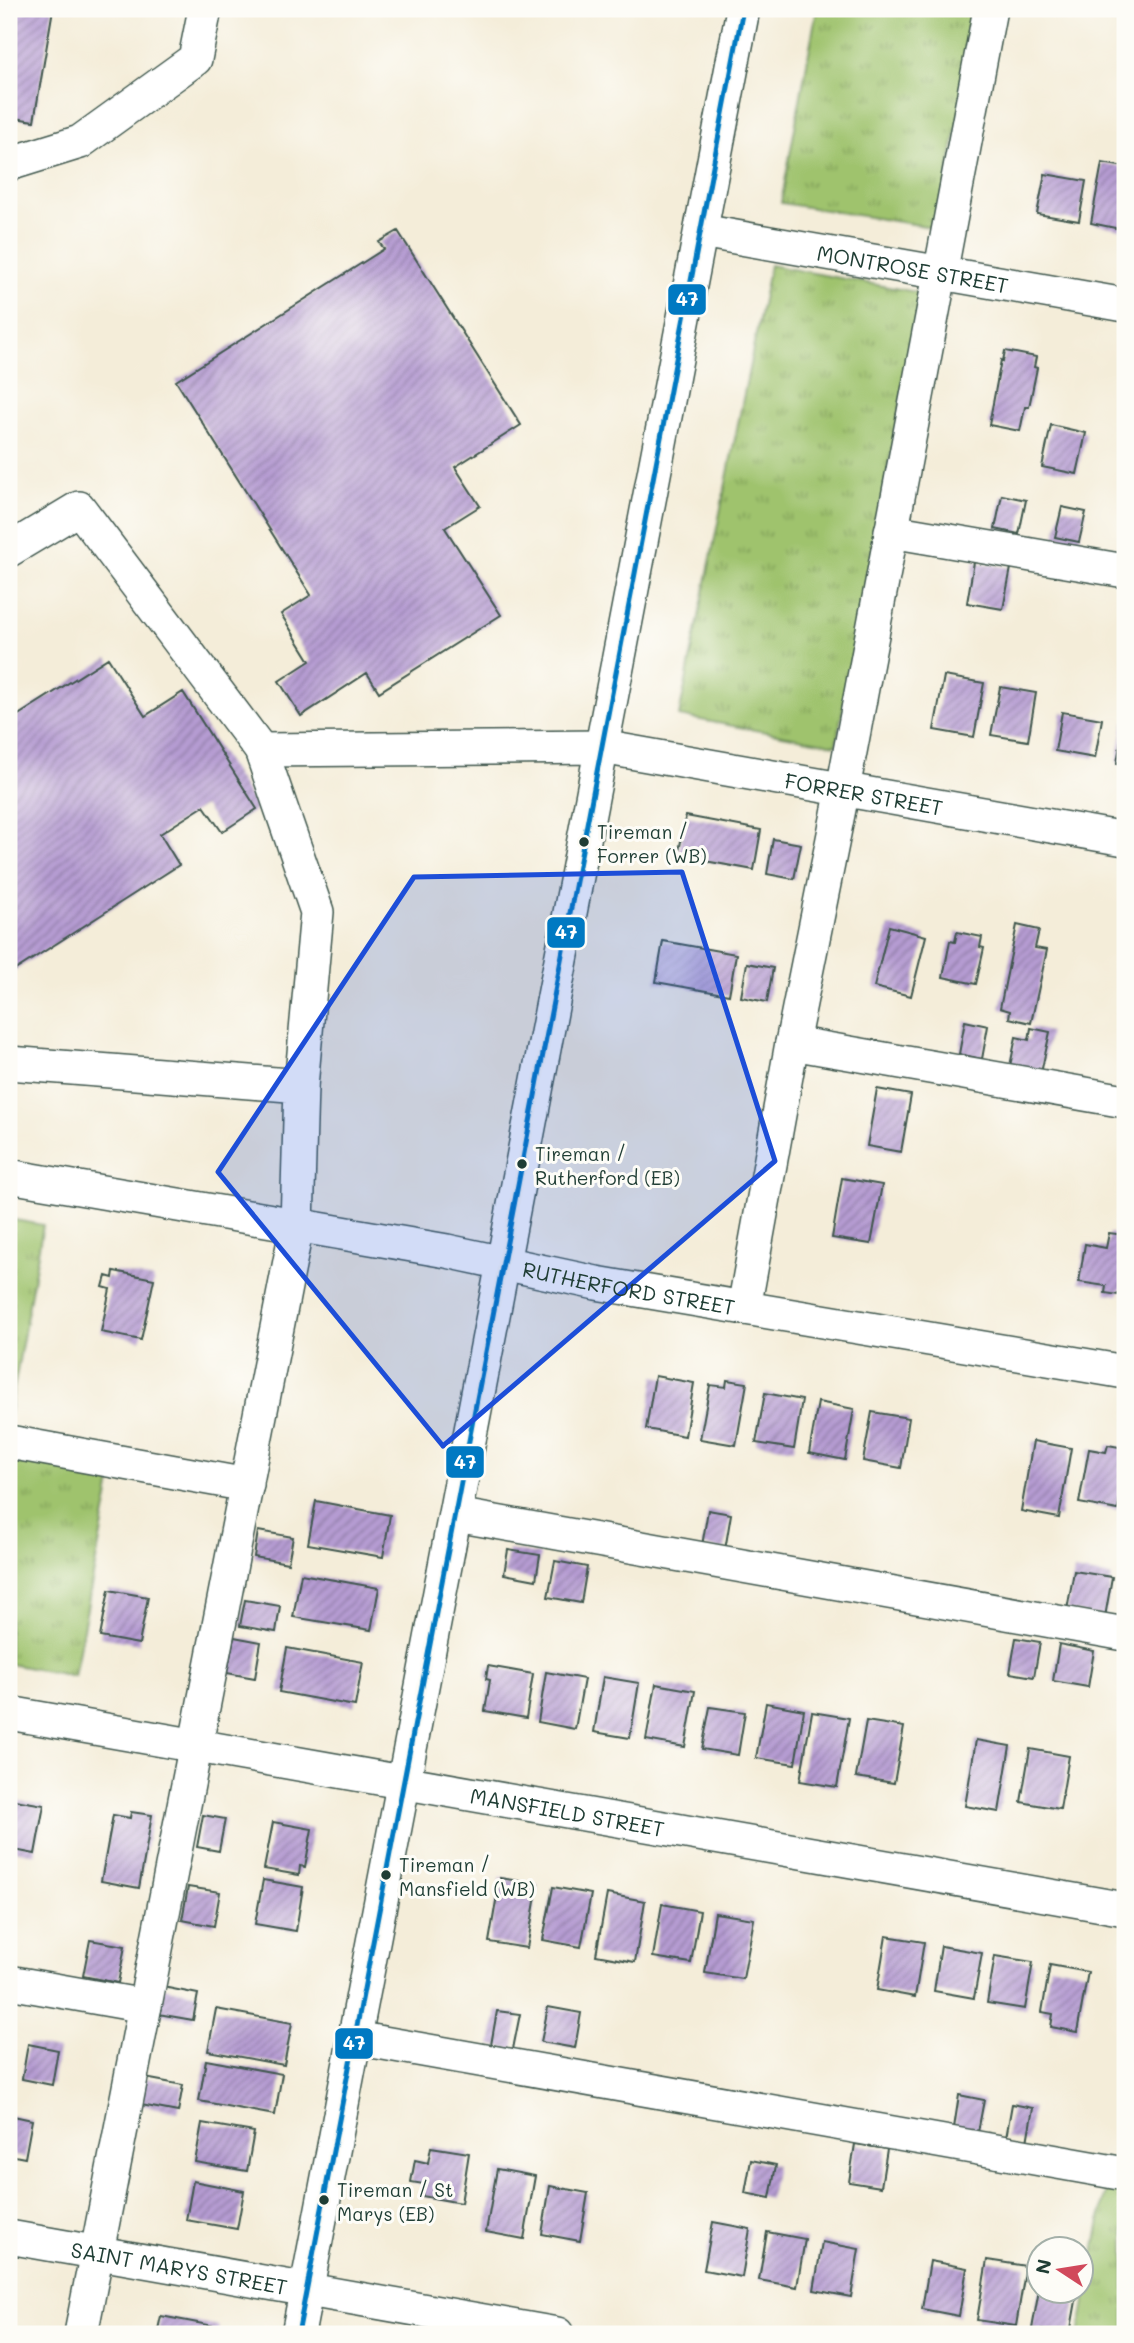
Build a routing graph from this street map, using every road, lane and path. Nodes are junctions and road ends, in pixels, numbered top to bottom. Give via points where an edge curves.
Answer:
1 (205, 9) edge
2 (743, 9) edge
3 (990, 9) edge
4 (9, 164) edge
5 (701, 231) junction
6 (940, 273) junction
7 (1125, 305) edge
8 (891, 531) junction
9 (9, 550) edge
10 (1125, 571) edge
11 (602, 747) junction
12 (261, 750) junction
13 (843, 789) junction
14 (1125, 839) edge
15 (792, 1043) junction
16 (9, 1063) edge
17 (301, 1086) junction
18 (1125, 1101) edge
19 (9, 1176) edge
20 (297, 1226) junction
21 (504, 1263) junction
22 (744, 1308) junction
23 (1125, 1372) edge
24 (9, 1442) edge
25 (247, 1485) junction
26 (456, 1515) junction
27 (1125, 1634) edge
28 (9, 1713) edge
29 (196, 1746) junction
30 (405, 1783) junction
31 (1125, 1909) edge
32 (9, 1982) edge
33 (145, 2006) junction
34 (355, 2038) junction
35 (1125, 2174) edge
36 (9, 2237) edge
37 (97, 2252) junction
38 (307, 2289) junction
39 (81, 2334) edge
40 (298, 2334) edge
41 (557, 2334) edge

1 - 4 street via 195,58 80,142
2 - 5 street
3 - 6 street
5 - 6 street, MONTROSE STREET
5 - 11 street
6 - 7 street, MONTROSE STREET
6 - 8 street
8 - 10 street
8 - 13 street
9 - 12 street via 79,508
11 - 12 street, FORRER STREET
11 - 13 street, FORRER STREET
11 - 21 street
12 - 17 street via 317,912
13 - 14 street, FORRER STREET
13 - 15 street
15 - 18 street
15 - 22 street
16 - 17 street
17 - 20 street
19 - 20 street, RUTHERFORD STREET
20 - 21 street, RUTHERFORD STREET
20 - 25 street
21 - 22 street, RUTHERFORD STREET
21 - 26 street
22 - 23 street, RUTHERFORD STREET
24 - 25 street
25 - 29 street
26 - 27 street
26 - 30 street
28 - 29 street, MANSFIELD STREET
29 - 30 street, MANSFIELD STREET
29 - 33 street
30 - 31 street, MANSFIELD STREET
30 - 34 street
32 - 33 street
33 - 37 street
34 - 35 street
34 - 38 street
36 - 37 street, SAINT MARYS STREET
37 - 38 street, SAINT MARYS STREET
37 - 39 street
38 - 40 street
38 - 41 street, SAINT MARYS STREET

